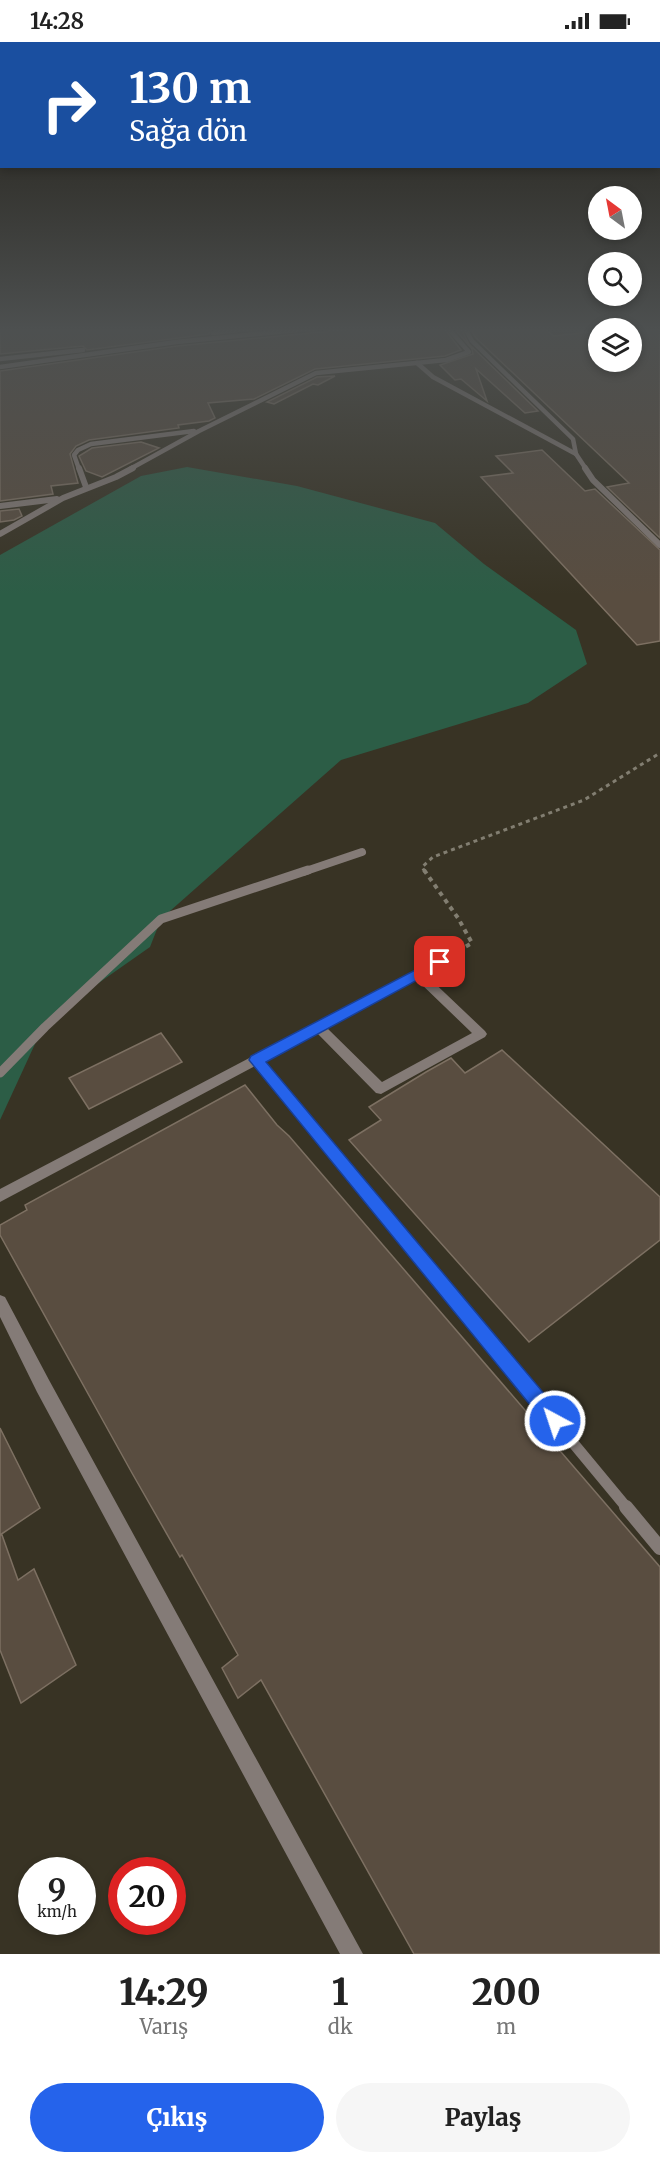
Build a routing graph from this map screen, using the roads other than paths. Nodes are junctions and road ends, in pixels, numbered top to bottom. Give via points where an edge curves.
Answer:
1 (229, 416) edge
2 (506, 416) edge
3 (550, 416) edge
4 (199, 431) junction
5 (576, 454) junction
6 (86, 487) junction
7 (63, 498) junction
8 (0, 506) edge
9 (0, 534) edge
10 (660, 545) edge
11 (362, 852) dead end
12 (440, 962) road end
13 (418, 974) junction
14 (319, 1027) junction
15 (256, 1060) junction
16 (0, 1073) edge
17 (0, 1196) edge
18 (0, 1302) edge
19 (660, 1548) edge
20 (352, 1954) edge

1 - 4 lane
2 - 5 lane
3 - 5 lane via 573,439
4 - 6 lane via 116,477
4 - 6 lane via 91,444 78,450 74,455
5 - 10 lane via 592,480
6 - 7 lane
7 - 8 lane
7 - 9 lane
11 - 16 lane via 161,920
12 - 13 street
13 - 14 street
13 - 14 street via 481,1034 381,1089
14 - 15 street
15 - 17 street
15 - 19 lane
18 - 20 street

